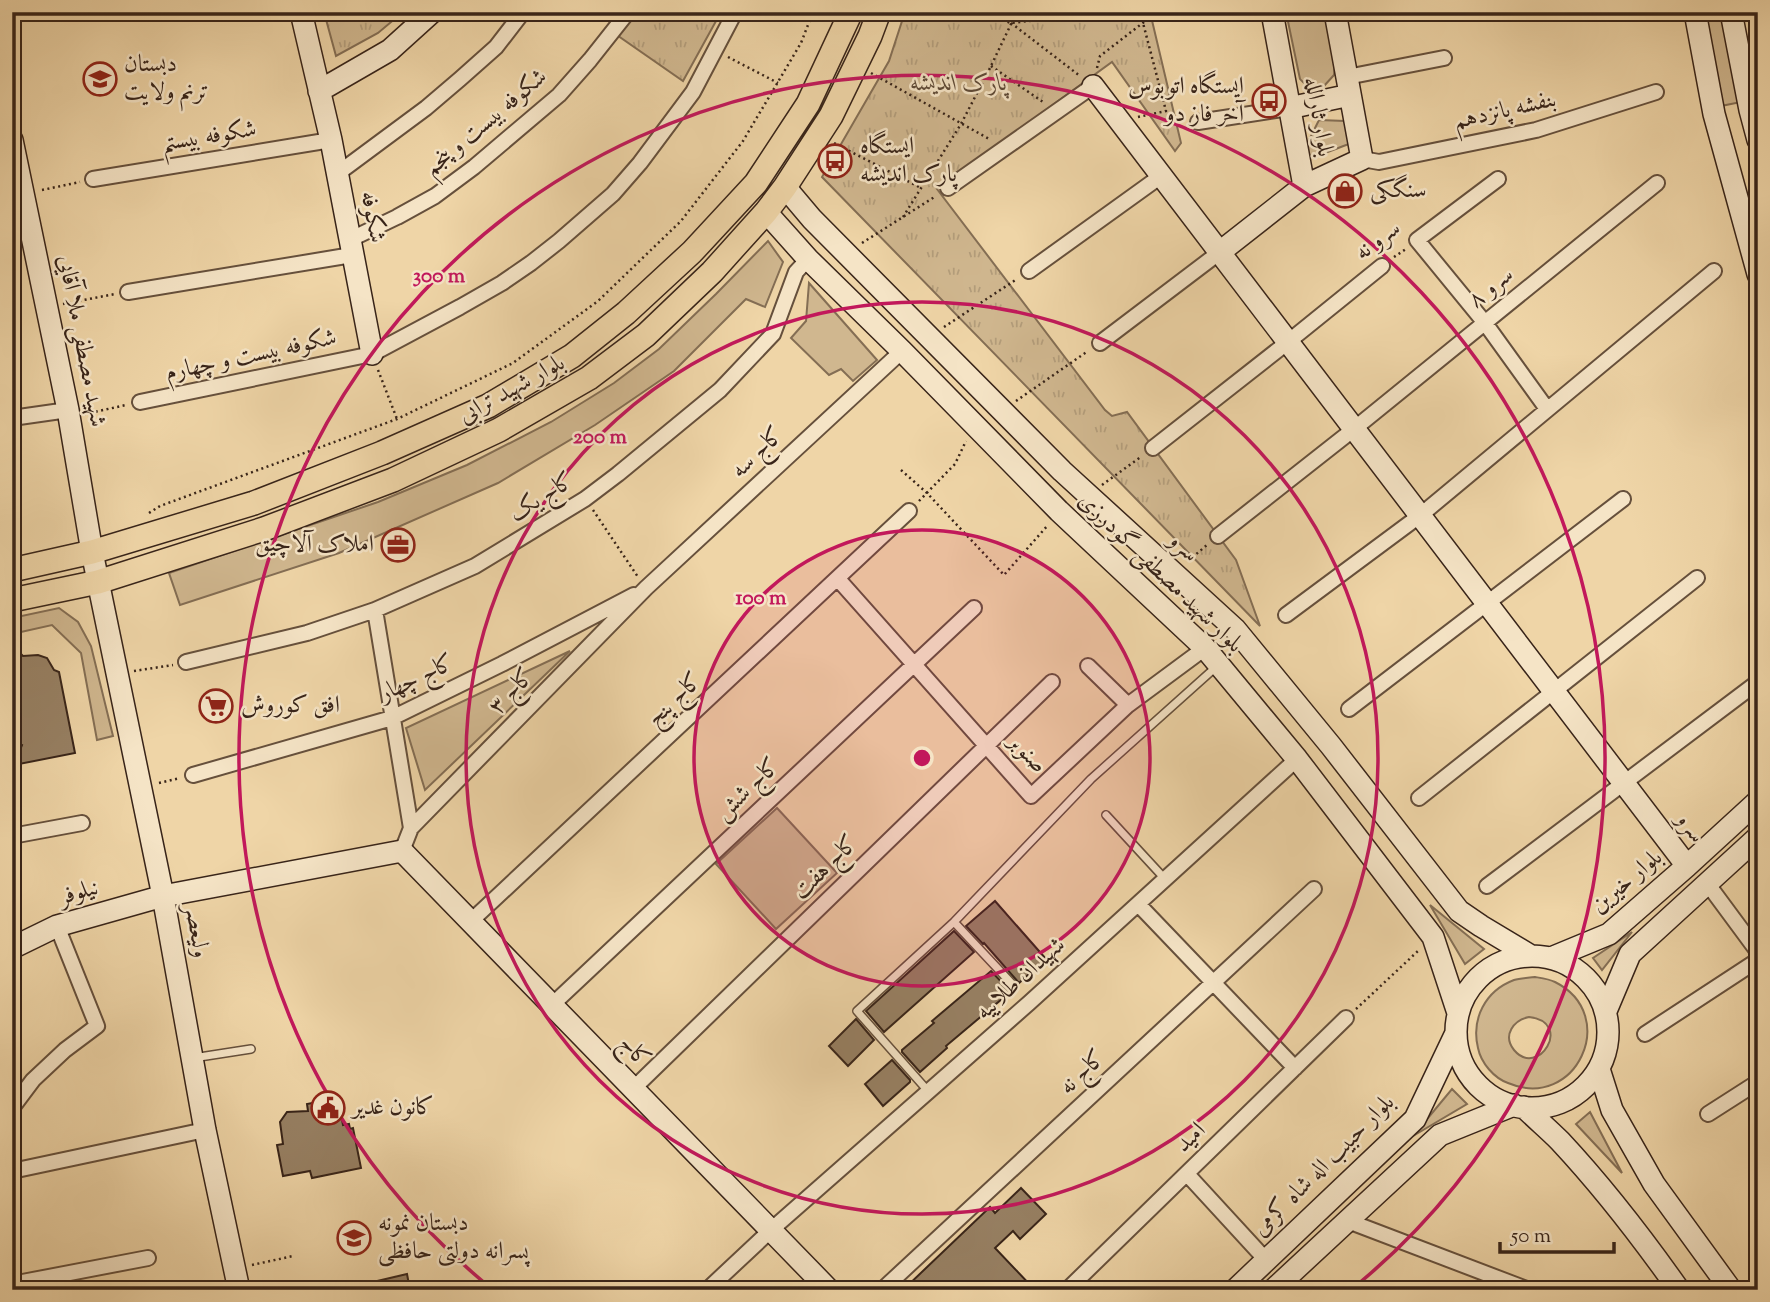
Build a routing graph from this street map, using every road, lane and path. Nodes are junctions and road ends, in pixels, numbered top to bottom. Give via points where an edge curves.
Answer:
1 (301, 12) edge
2 (432, 12) edge
3 (523, 12) edge
4 (628, 12) edge
5 (735, 12) edge
6 (813, 12) edge
7 (851, 12) edge
8 (879, 12) edge
9 (976, 12) edge
10 (1014, 12) edge
11 (1109, 12) edge
12 (1157, 12) edge
13 (1272, 12) edge
14 (1335, 12) edge
15 (1695, 12) edge
16 (1731, 12) edge
17 (1011, 23) junction
18 (1143, 23) junction
19 (715, 50) junction
20 (1444, 58) dead end
21 (856, 65) junction
22 (991, 66) junction
23 (778, 83) junction
24 (1093, 86) junction
25 (1349, 86) junction
26 (319, 91) junction
27 (1656, 92) dead end
28 (1289, 107) junction
29 (1056, 112) junction
30 (1120, 121) junction
31 (1198, 122) dead end
32 (961, 124) junction
33 (819, 135) junction
34 (12, 140) edge
35 (331, 140) junction
36 (1758, 140) edge
37 (1005, 148) junction
38 (1362, 159) junction
39 (337, 174) junction
40 (1161, 176) junction
41 (1498, 178) dead end
42 (93, 179) joint
43 (756, 183) junction
44 (1657, 183) dead end
45 (1304, 186) junction
46 (785, 187) junction
47 (922, 188) junction
48 (948, 188) joint
49 (24, 194) junction
50 (766, 212) junction
51 (903, 217) junction
52 (1417, 240) junction
53 (351, 247) junction
54 (1220, 252) junction
55 (846, 254) junction
56 (808, 260) junction
57 (1382, 266) joint
58 (1029, 271) joint
59 (1714, 271) dead end
60 (1758, 274) edge
61 (128, 292) joint
62 (48, 307) junction
63 (1485, 323) junction
64 (928, 337) junction
65 (1288, 342) junction
66 (1100, 343) joint
67 (902, 351) junction
68 (372, 354) junction
69 (140, 402) joint
70 (1547, 409) junction
71 (1001, 411) junction
72 (69, 414) junction
73 (12, 418) edge
74 (397, 419) junction
75 (974, 425) junction
76 (1354, 429) junction
77 (1153, 448) joint
78 (901, 470) dead end
79 (927, 493) junction
80 (1088, 496) junction
81 (585, 499) junction
82 (1623, 499) dead end
83 (909, 511) joint
84 (1059, 511) junction
85 (149, 514) dead end
86 (1420, 515) junction
87 (1218, 536) joint
88 (92, 552) junction
89 (12, 570) edge
90 (1173, 574) junction
91 (1697, 578) dead end
92 (838, 579) junction
93 (98, 582) junction
94 (646, 588) junction
95 (12, 600) edge
96 (1487, 603) junction
97 (974, 608) dead end
98 (375, 610) junction
99 (1286, 615) dead end
100 (1212, 656) junction
101 (186, 662) joint
102 (914, 666) junction
103 (1088, 666) dead end
104 (117, 675) junction
105 (1052, 682) dead end
106 (1758, 682) edge
107 (1554, 691) junction
108 (1128, 705) junction
109 (1349, 709) dead end
110 (392, 718) junction
111 (986, 744) junction
112 (1297, 759) junction
113 (193, 775) joint
114 (1624, 783) junction
115 (141, 787) junction
116 (1419, 798) dead end
117 (1758, 801) edge
118 (1106, 815) dead end
119 (82, 824) dead end
120 (411, 828) junction
121 (12, 836) edge
122 (1758, 837) edge
123 (402, 850) junction
124 (1687, 866) junction
125 (1165, 879) junction
126 (1707, 883) junction
127 (1487, 886) dead end
128 (1314, 889) dead end
129 (163, 896) junction
130 (1138, 904) junction
131 (471, 921) junction
132 (954, 922) junction
133 (57, 926) junction
134 (1433, 937) junction
135 (12, 948) edge
136 (1757, 950) edge
137 (1541, 957) junction
138 (1214, 982) junction
139 (1014, 985) dead end
140 (552, 1005) junction
141 (1606, 1011) junction
142 (1346, 1018) joint
143 (1457, 1023) junction
144 (1644, 1034) dead end
145 (251, 1049) dead end
146 (192, 1058) junction
147 (1296, 1068) junction
148 (1599, 1069) junction
149 (1758, 1082) edge
150 (633, 1088) junction
151 (929, 1092) junction
152 (1519, 1106) junction
153 (12, 1108) edge
154 (1708, 1114) dead end
155 (205, 1130) junction
156 (12, 1171) edge
157 (1187, 1174) junction
158 (1348, 1221) junction
159 (771, 1230) junction
160 (293, 1256) dead end
161 (148, 1258) dead end
162 (1266, 1260) junction
163 (236, 1280) edge
164 (12, 1284) edge
165 (1285, 1286) edge
166 (706, 1290) edge
167 (829, 1290) edge
168 (882, 1290) edge
169 (1067, 1290) edge
170 (1235, 1290) edge
171 (1529, 1290) edge
172 (1679, 1290) edge
173 (1731, 1290) edge

1 - 26 street, شکوفه
2 - 26 street via 390,50
3 - 39 street via 496,47 469,71
4 - 53 street, شکوفه بیست و پنجم via 559,95 435,196
5 - 19 street, شکوفه بیست و چهارم
6 - 23 path
7 - 43 main road, بلوار شهید ترابی via 808,104
8 - 21 main road, بلوار شهید ترابی
9 - 17 path
10 - 17 path
11 - 17 path
12 - 18 path
13 - 28 street, بلوار ثارالله
14 - 25 street, بلوار ثارالله
15 - 60 street via 1714,114
16 - 36 street
17 - 22 path
17 - 24 path
18 - 24 path via 1100,56
18 - 30 path via 1166,111
19 - 23 path
19 - 68 street, شکوفه بیست و چهارم via 668,128 613,194 521,270
20 - 25 street
21 - 32 path
21 - 33 main road, بلوار شهید ترابی
22 - 29 path
22 - 32 path
23 - 74 path via 743,141 681,221 598,301 513,363
24 - 29 street
24 - 30 street, سرو
25 - 28 street
25 - 38 street, بلوار ثارالله
26 - 35 street, شکوفه
27 - 38 street, بنفشه پانزدهم via 1536,130 1380,162
28 - 31 street
28 - 45 street, بلوار ثارالله
29 - 37 street
30 - 40 street, سرو
32 - 37 path
32 - 47 path
33 - 46 main road, بلوار شهید ترابی
33 - 47 path
34 - 49 street, شهید مصطفی ملا آقایی
35 - 39 street, شکوفه
35 - 42 street, شکوفه بیستم
37 - 48 street
38 - 45 street, بلوار ثارالله
39 - 53 street, شکوفه
40 - 54 street, سرو
40 - 58 street
41 - 52 street, سرو نه
42 - 49 path
43 - 46 main road
43 - 50 main road
43 - 88 main road, بلوار شهید ترابی via 692,252 626,313 572,356 488,406 254,503
44 - 63 street, سرو ۸
45 - 54 street
46 - 50 main road, بلوار شهید ترابی
46 - 55 street, سرو
47 - 51 path
48 - 51 path
49 - 62 street, شهید مصطفی ملا آقایی
50 - 56 street, بلوار شهید مصطفی گودرزی
50 - 93 main road, بلوار شهید ترابی via 646,335 589,378 499,430 393,480 264,529
51 - 55 path
52 - 57 path, سرو نه
52 - 63 street
53 - 61 street, شکوفه بیست و پنجم
53 - 68 street, شکوفه
54 - 65 street, سرو
54 - 66 street
55 - 64 street, سرو
56 - 67 street, بلوار شهید مصطفی گودرزی
56 - 81 street, کاج یک via 796,272 773,334 720,390
57 - 65 street, سرو نه
58 - 64 path
59 - 70 street
61 - 62 path
62 - 72 street, شهید مصطفی ملا آقایی
63 - 70 street
63 - 76 street, سرو ۸
64 - 71 street, سرو
65 - 76 street, سرو
65 - 77 street, سرو نه
66 - 71 path
67 - 75 street, بلوار شهید مصطفی گودرزی
67 - 94 street, کاج سه
68 - 69 street, شکوفه بیست و چهارم
68 - 74 path
69 - 72 path
70 - 86 street
71 - 80 street, سرو
72 - 73 street
72 - 88 street, شهید مصطفی ملا آقایی
74 - 85 path via 160,506
75 - 79 path via 956,464
75 - 84 street, بلوار شهید مصطفی گودرزی
76 - 86 street, سرو
76 - 87 street, سرو ۸
77 - 80 path
78 - 79 path
79 - 83 path
79 - 84 path via 1004,575
80 - 90 street, سرو
81 - 94 path
81 - 98 street, کاج یک via 475,566
82 - 96 street
83 - 92 street, کاج پنج
84 - 100 street, بلوار شهید مصطفی گودرزی
86 - 96 street, سرو
86 - 99 street
87 - 90 path
88 - 89 main road, بلوار شهید ترابی
88 - 93 street, شهید مصطفی ملا آقایی
90 - 137 street, سرو via 1235,629 1460,911
91 - 107 street
92 - 102 street, صنوبر
92 - 131 street, کاج پنج
93 - 95 main road, بلوار شهید ترابی
93 - 104 street, ولیعصر
94 - 110 street, کاج چهار
94 - 120 street, کاج ۳
96 - 107 street, سرو
96 - 109 street
97 - 102 street, کاج شش
98 - 101 street, کاج یک via 307,633
98 - 110 street
100 - 108 street, صنوبر
100 - 112 street, بلوار شهید مصطفی گودرزی
100 - 132 lane
101 - 104 path
102 - 111 street, صنوبر
102 - 140 street, کاج شش
103 - 108 street
104 - 115 street, ولیعصر
105 - 111 street, کاج هفت
106 - 114 street
107 - 114 street, سرو
107 - 116 street
108 - 111 street, صنوبر via 1031,796
110 - 113 street, کاج چهار
110 - 120 street
111 - 150 street, کاج هفت
112 - 125 street, شهیدان طلاییه
112 - 134 street, بلوار شهید مصطفی گودرزی
113 - 115 path
114 - 124 street, سرو
114 - 127 street
115 - 129 street, ولیعصر
117 - 124 street, بلوار خیرین
118 - 125 lane
119 - 121 street
120 - 123 street
122 - 126 street
123 - 129 street
123 - 131 street, کاج
124 - 137 street, بلوار خیرین via 1609,934
125 - 130 street, شهیدان طلاییه
126 - 136 street
126 - 141 street via 1630,954
128 - 138 street, کاج نه
129 - 133 street, نیلوفر
129 - 146 street, ولیعصر
130 - 138 street
130 - 151 street, شهیدان طلاییه
131 - 140 street, کاج
132 - 139 lane
132 - 151 lane via 857,1011
133 - 135 street, نیلوفر
133 - 153 street via 97,1026 33,1080
134 - 142 path
134 - 143 street, بلوار شهید مصطفی گودرزی
136 - 144 street
137 - 141 street via 1569,965 1586,977
137 - 143 street via 1511,959 1493,967 1466,995
138 - 147 street
138 - 168 street, کاج نه
140 - 150 street, کاج
141 - 148 street via 1609,1030
142 - 147 street, امید
143 - 152 street via 1459,1053 1467,1071 1495,1098
143 - 162 street, بلوار حبیب اله شاه کرمی via 1415,1119
145 - 146 lane
146 - 155 street, ولیعصر
147 - 157 street, امید
148 - 152 street via 1575,1095 1559,1103
148 - 173 street via 1612,1110 1654,1184
149 - 154 street
150 - 159 street, کاج
151 - 159 street, شهیدان طلاییه
152 - 158 street via 1440,1135
152 - 172 street via 1560,1141 1642,1238
155 - 156 street
155 - 163 street, ولیعصر
157 - 162 street
157 - 169 street, امید
158 - 165 street
158 - 171 street
159 - 166 street, شهیدان طلاییه
159 - 167 street, کاج
160 - 163 path
161 - 164 street
162 - 170 street, بلوار حبیب اله شاه کرمی

